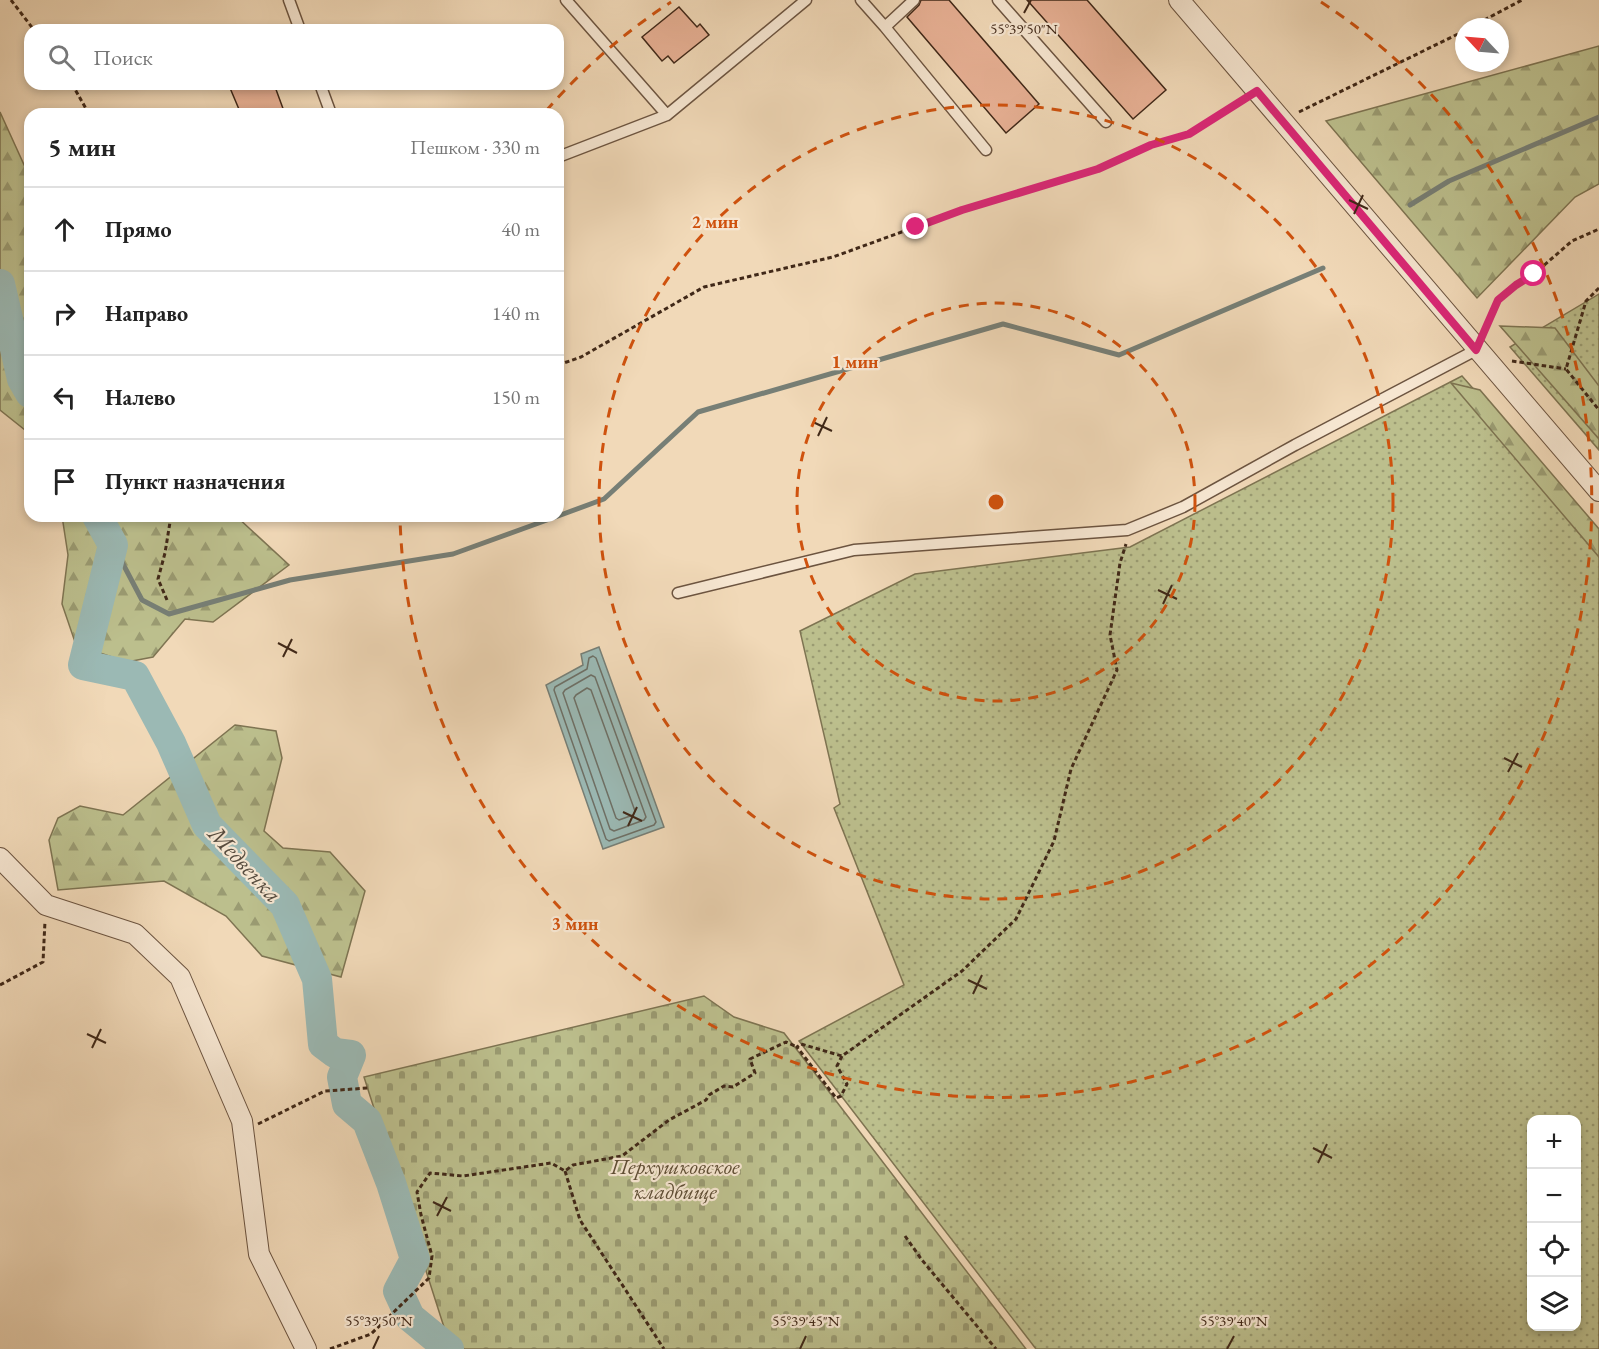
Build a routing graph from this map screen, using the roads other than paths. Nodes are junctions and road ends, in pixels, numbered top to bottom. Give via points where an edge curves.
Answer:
1 (289, 0) edge
2 (566, 0) edge
3 (806, 0) edge
4 (861, 0) edge
5 (914, 0) edge
6 (998, 0) edge
7 (1179, 0) edge
8 (298, 24) edge
9 (885, 27) junction
10 (322, 90) edge
11 (329, 108) edge
12 (667, 115) junction
13 (1106, 122) dead end
14 (986, 150) dead end
15 (564, 155) edge
16 (1479, 353) junction
17 (1599, 491) edge
18 (678, 593) dead end
19 (0, 858) edge
20 (306, 1349) edge

1 - 8 lane
2 - 12 lane
3 - 12 lane
4 - 9 lane
5 - 9 lane
6 - 13 lane
7 - 16 street
9 - 14 lane
10 - 11 lane
12 - 15 lane
16 - 17 street
16 - 18 lane via 1295,445 1183,507 1127,530 854,550
19 - 20 street via 46,904 135,934 180,977 242,1121 259,1254

